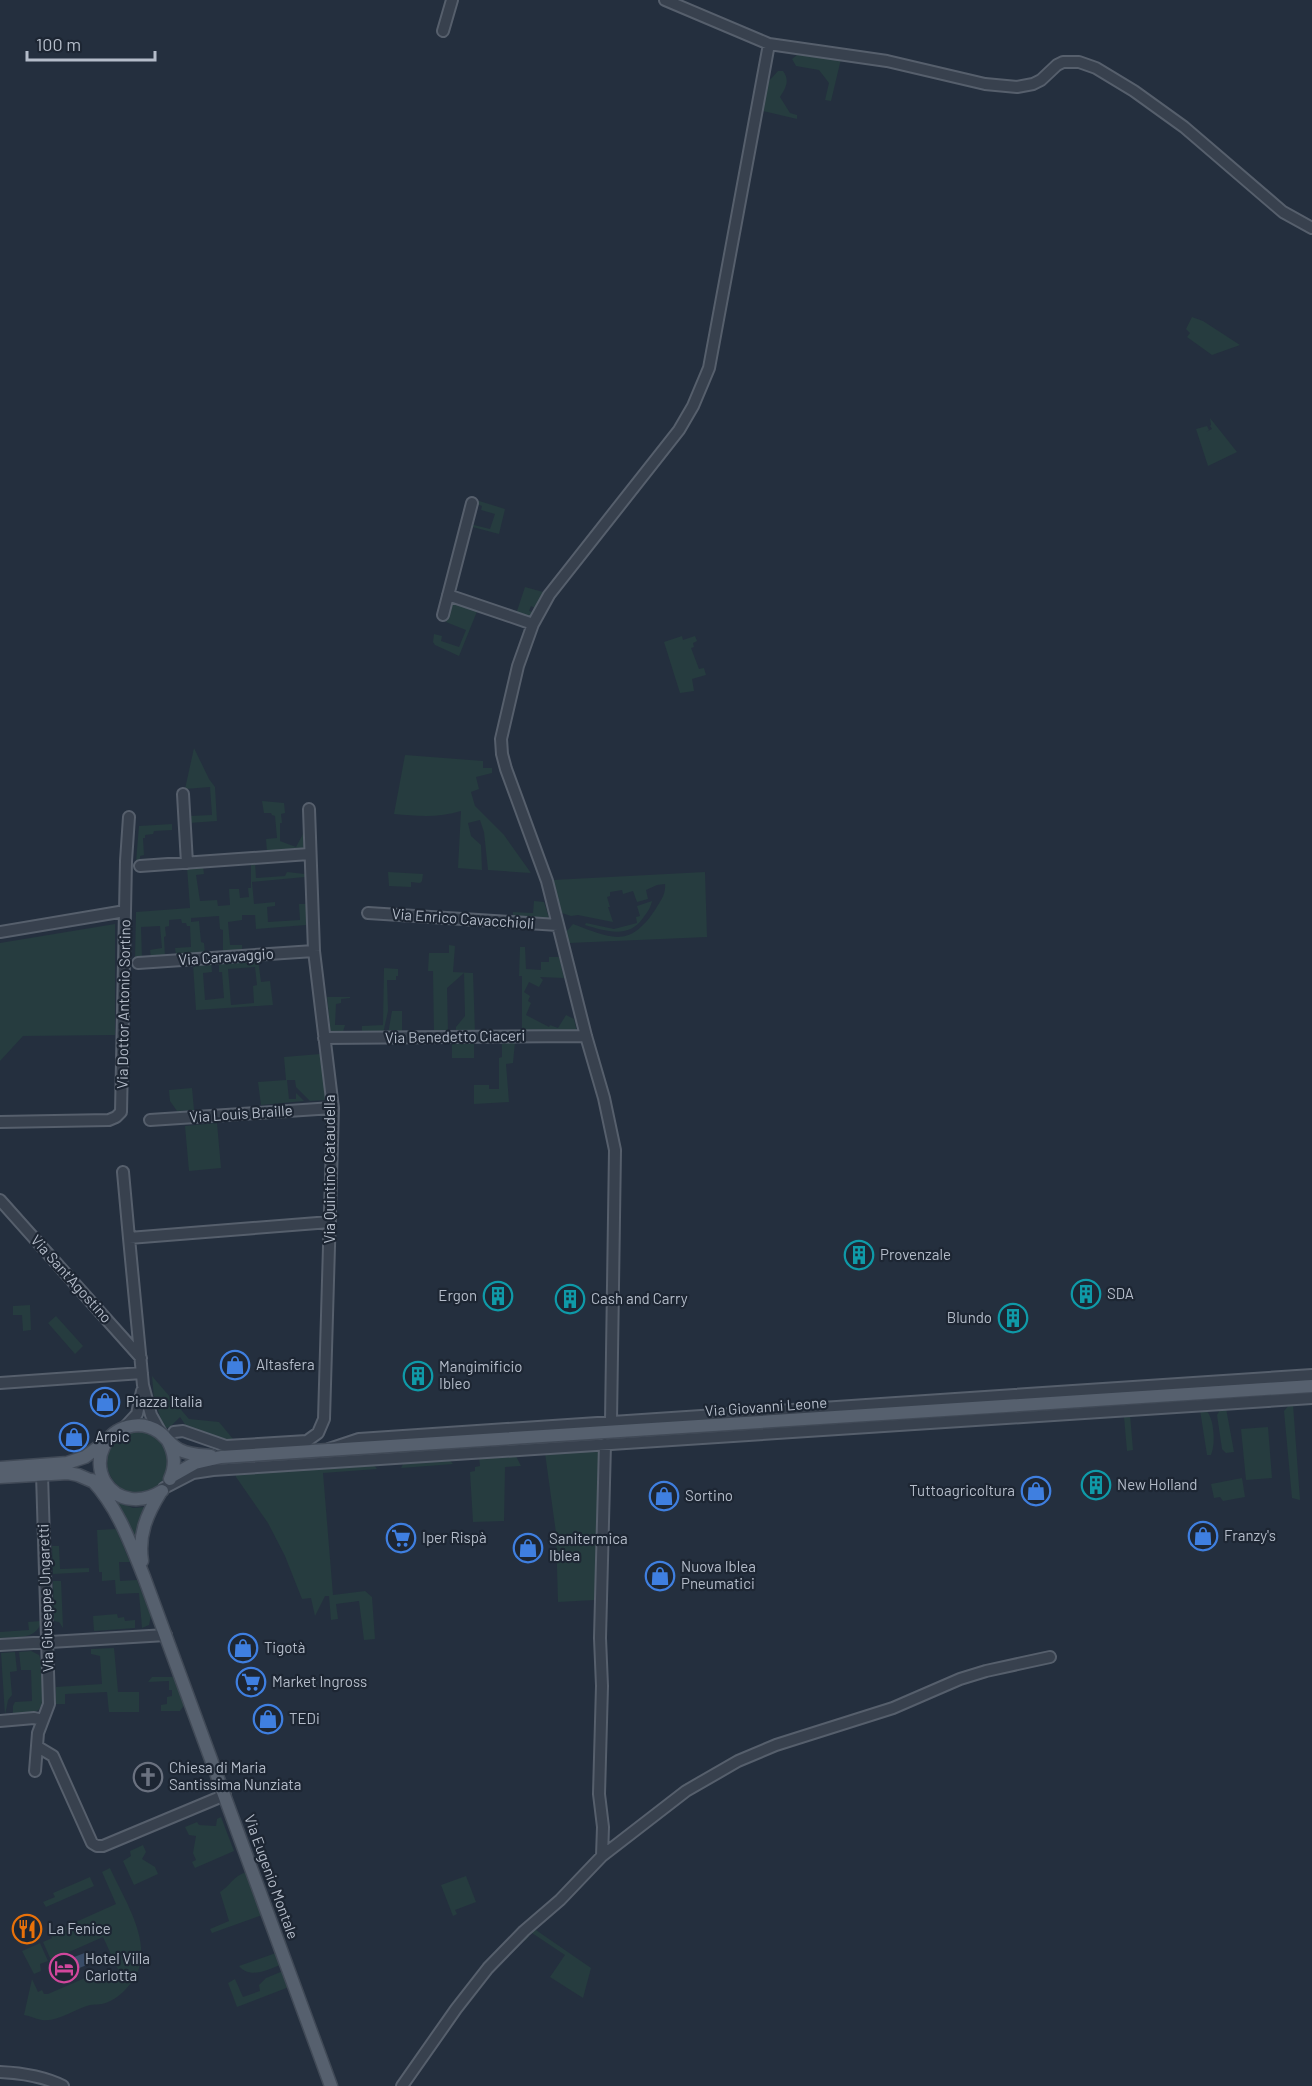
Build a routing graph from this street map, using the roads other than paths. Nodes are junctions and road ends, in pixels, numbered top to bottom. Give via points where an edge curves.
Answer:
1 (452, 0) edge
2 (665, 0) edge
3 (443, 31) dead end
4 (769, 44) junction
5 (1312, 228) edge
6 (472, 502) dead end
7 (448, 596) junction
8 (443, 615) dead end
9 (533, 624) junction
10 (183, 794) dead end
11 (309, 809) dead end
12 (129, 817) dead end
13 (309, 854) junction
14 (187, 863) junction
15 (140, 866) dead end
16 (125, 911) junction
17 (368, 913) dead end
18 (558, 925) junction
19 (0, 932) edge
20 (314, 951) junction
21 (138, 963) dead end
22 (586, 1036) junction
23 (324, 1038) junction
24 (333, 1108) junction
25 (150, 1120) dead end
26 (0, 1122) edge
27 (123, 1172) dead end
28 (0, 1200) edge
29 (330, 1222) junction
30 (129, 1238) junction
31 (141, 1359) junction
32 (1312, 1375) edge
33 (143, 1379) junction
34 (0, 1383) edge
35 (1312, 1386) edge
36 (1312, 1398) edge
37 (611, 1421) junction
38 (125, 1427) junction
39 (167, 1435) junction
40 (106, 1441) junction
41 (605, 1444) junction
42 (323, 1451) junction
43 (222, 1458) junction
44 (0, 1468) edge
45 (42, 1474) junction
46 (172, 1476) junction
47 (0, 1477) edge
48 (105, 1487) junction
49 (163, 1489) junction
50 (144, 1577) junction
51 (166, 1635) junction
52 (46, 1641) junction
53 (0, 1645) edge
54 (1050, 1657) dead end
55 (43, 1720) junction
56 (0, 1721) edge
57 (38, 1747) junction
58 (35, 1771) dead end
59 (225, 1795) junction
60 (602, 1856) junction
61 (0, 2072) edge
62 (63, 2086) edge
63 (331, 2086) edge
64 (402, 2086) edge

1 - 3 street
2 - 4 street
4 - 5 street via 887,61 985,84 1017,87 1033,84 1063,62 1079,62 1134,91 1184,127 1283,212
4 - 9 street via 709,368 679,430 549,595
6 - 7 street
7 - 8 street
7 - 9 street
9 - 18 street via 518,666 501,739 502,754 547,880
10 - 14 street
11 - 13 street, Via Quintino Cataudella
12 - 16 street
13 - 14 street
13 - 20 street, Via Quintino Cataudella
14 - 15 street
16 - 19 street, Via Dottor Antonio Sortino
16 - 26 street, Via Dottor Antonio Sortino via 123,1105 119,1115 109,1119
17 - 18 street, Via Enrico Cavacchioli
18 - 22 street
20 - 21 street, Via Caravaggio
20 - 23 street, Via Quintino Cataudella
22 - 23 street, Via Benedetto Ciaceri
22 - 37 street via 615,1149
23 - 24 street, Via Quintino Cataudella
24 - 25 street, Via Louis Braille
24 - 29 street, Via Quintino Cataudella
27 - 30 street
28 - 31 street, Via Sant'Agostino
29 - 30 street
29 - 39 street, Via Quintino Cataudella via 324,1419 318,1433 306,1441 226,1446 183,1431
30 - 31 street
31 - 33 street
32 - 37 street
33 - 34 street
33 - 38 street via 137,1414
33 - 39 street via 151,1415
35 - 42 main road, Via Giovanni Leone
36 - 41 street
37 - 42 street via 359,1438
38 - 39 main road via 144,1426
38 - 40 main road
39 - 43 main road via 177,1449
39 - 46 main road via 174,1457
40 - 44 main road via 85,1457 67,1463
40 - 48 main road via 100,1458
41 - 49 street via 213,1470 193,1473
41 - 60 street via 600,1638
42 - 43 main road, Via Giovanni Leone
43 - 46 main road via 195,1463
45 - 47 main road
45 - 48 main road via 68,1473
45 - 52 street, Via Giuseppe Ungaretti
46 - 49 main road
48 - 49 main road via 134,1500
48 - 50 main road
49 - 50 main road via 144,1524 140,1548
50 - 51 main road, Via Eugenio Montale
51 - 52 street
51 - 59 main road, Via Eugenio Montale
52 - 53 street
52 - 55 street, Via Giuseppe Ungaretti via 49,1704
54 - 60 street via 960,1679 894,1708 738,1761 686,1791
55 - 56 street
55 - 57 street, Via Giuseppe Ungaretti
57 - 58 street, Via Giuseppe Ungaretti
57 - 59 street via 53,1756 92,1843 97,1846
59 - 63 main road, Via Eugenio Montale
60 - 64 street via 488,1968
61 - 62 street via 24,2073

